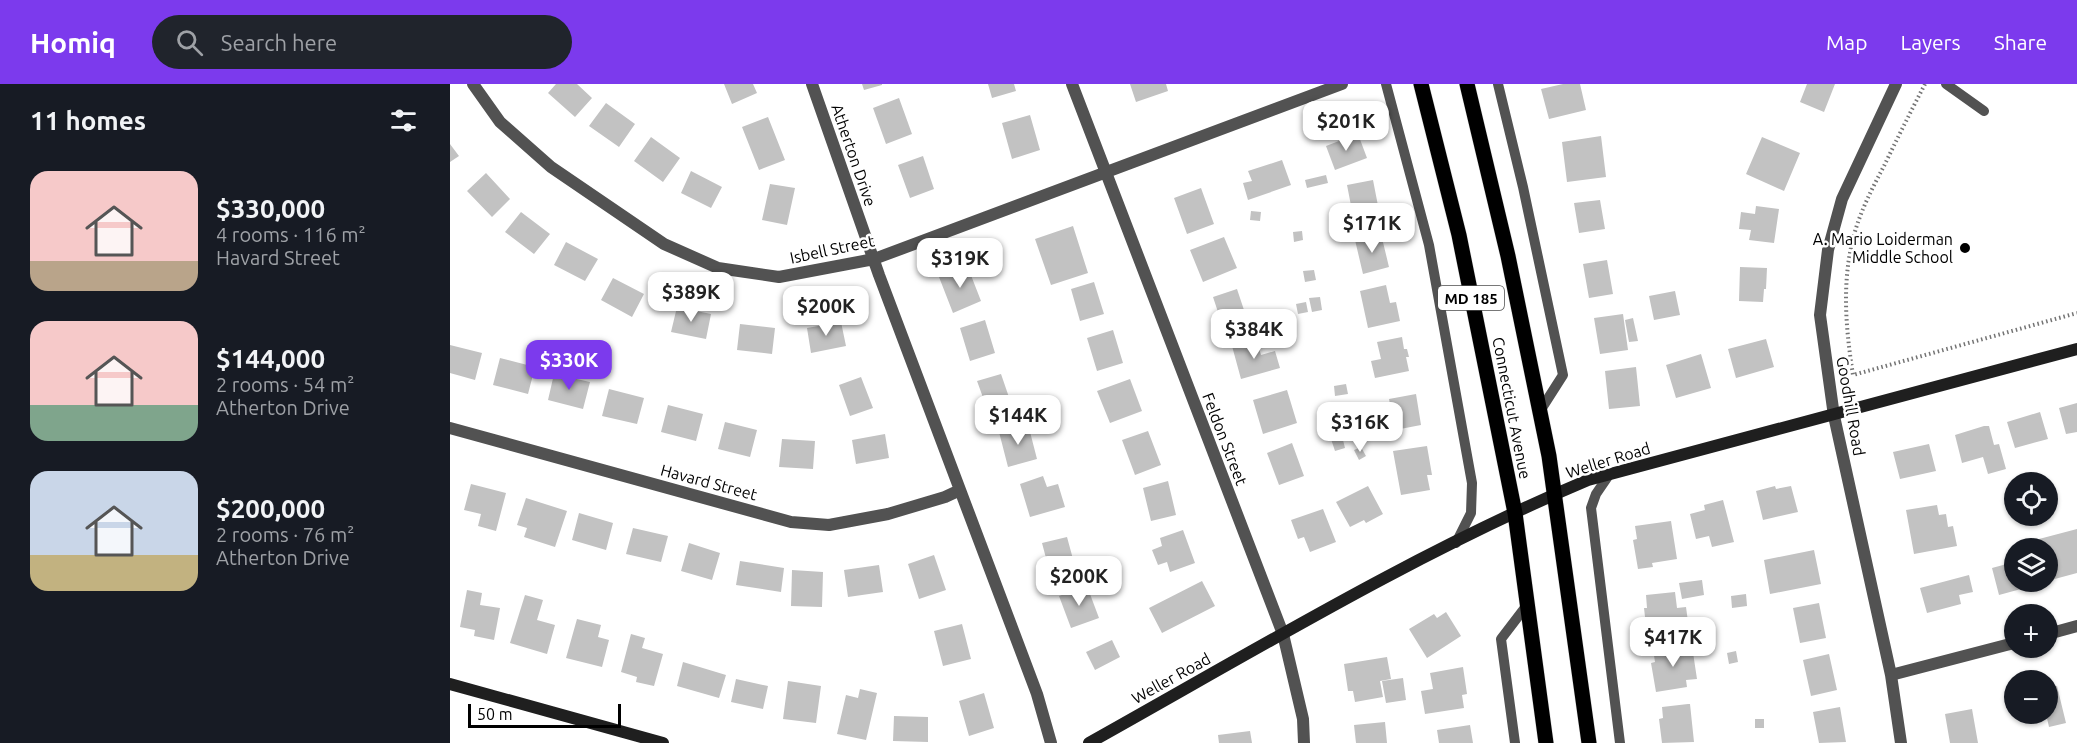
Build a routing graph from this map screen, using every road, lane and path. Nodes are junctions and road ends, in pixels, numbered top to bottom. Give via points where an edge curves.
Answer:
1 (473, 84) edge
2 (812, 84) edge
3 (1072, 84) edge
4 (1342, 84) edge
5 (1386, 84) edge
6 (1421, 84) edge
7 (1467, 84) edge
8 (1498, 84) edge
9 (1896, 84) edge
10 (1925, 84) edge
11 (1946, 84) edge
12 (1984, 111) dead end
13 (1106, 172) junction
14 (874, 259) junction
15 (2077, 313) edge
16 (2077, 349) edge
17 (1540, 411) junction
18 (1834, 416) junction
19 (450, 428) edge
20 (1609, 475) junction
21 (960, 490) junction
22 (1554, 495) junction
23 (1515, 513) junction
24 (1456, 543) junction
25 (1527, 605) junction
26 (2077, 626) edge
27 (2058, 631) edge
28 (1283, 634) junction
29 (2004, 646) edge
30 (1890, 675) junction
31 (450, 684) edge
32 (663, 743) edge
33 (1052, 743) edge
34 (1089, 743) edge
35 (1304, 743) edge
36 (1515, 743) edge
37 (1546, 743) edge
38 (1589, 743) edge
39 (1620, 743) edge
40 (1901, 743) edge

1 - 14 street, Isbell Street via 500,122 551,167 664,244 718,268 779,277
2 - 14 street, Atherton Drive
3 - 13 street, Feldon Street
4 - 13 street, Isbell Street
5 - 24 lane via 1429,245 1472,483 1471,513
6 - 23 main road, Connecticut Avenue / MD 185 via 1459,235
7 - 17 main road, Connecticut Avenue / MD 185
8 - 17 lane via 1563,375
9 - 18 street, Goodhill Road via 1842,199 1828,250 1820,315
10 - 15 path via 1857,225 1847,272 1845,309 1854,375
11 - 12 lane
13 - 14 street, Isbell Street
13 - 28 street, Feldon Street
14 - 21 street, Atherton Drive
16 - 18 street, Weller Road
17 - 22 main road, Connecticut Avenue / MD 185
18 - 20 street, Weller Road
18 - 30 street, Goodhill Road
19 - 21 street, Havard Street via 791,522 829,525 888,514
20 - 22 street, Weller Road
20 - 39 lane via 1591,508
21 - 33 street, Atherton Drive
22 - 23 street, Weller Road
22 - 38 main road, Connecticut Avenue / MD 185
23 - 24 street, Weller Road
23 - 25 main road, Connecticut Avenue / MD 185
24 - 28 street, Weller Road
25 - 36 lane via 1502,639
25 - 37 main road, Connecticut Avenue / MD 185
26 - 27 street
28 - 34 street, Weller Road
28 - 35 street, Feldon Street via 1303,719
29 - 30 street
30 - 40 street, Goodhill Road
31 - 32 street

